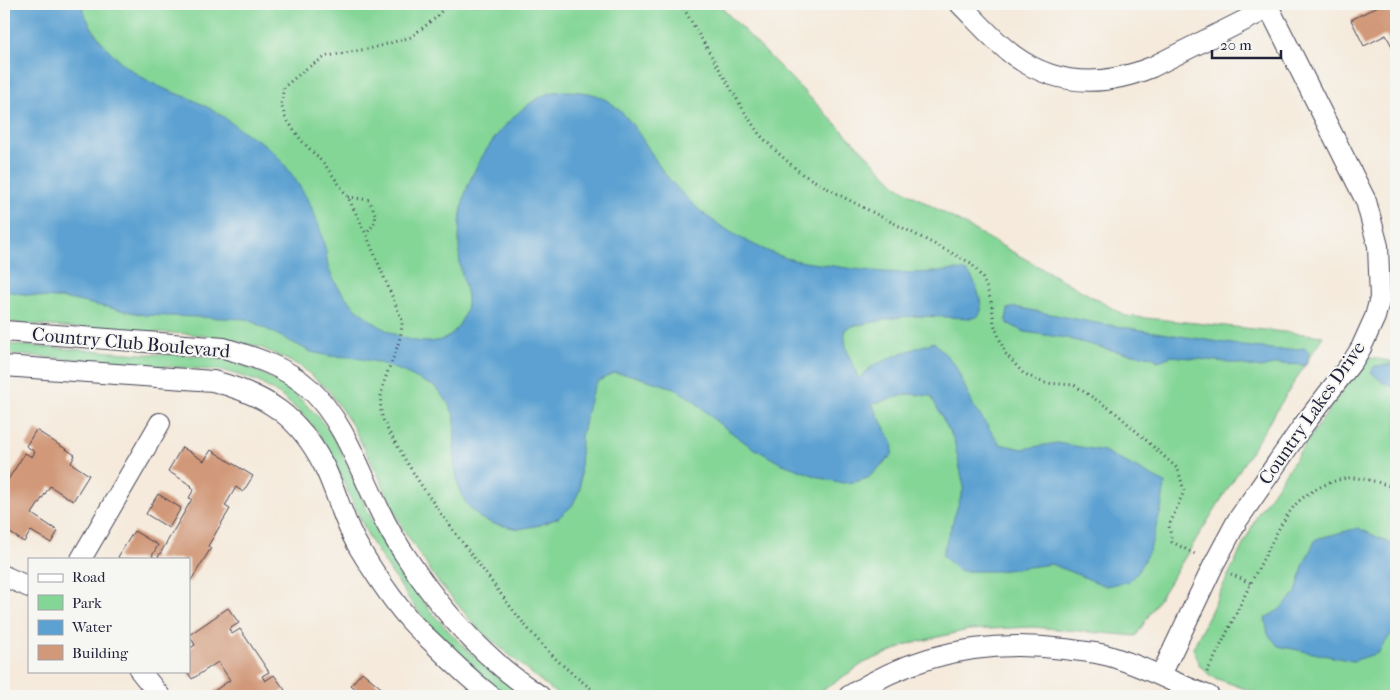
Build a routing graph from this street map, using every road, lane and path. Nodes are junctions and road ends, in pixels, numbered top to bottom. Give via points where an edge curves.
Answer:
1 (448, 4) edge
2 (681, 4) edge
3 (960, 4) edge
4 (1268, 6) edge
5 (348, 197) junction
6 (366, 234) junction
7 (1388, 275) edge
8 (4, 332) edge
9 (4, 366) edge
10 (160, 423) dead end
11 (1396, 488) edge
12 (1197, 555) dead end
13 (82, 558) edge
14 (1231, 574) dead end
15 (4, 576) edge
16 (1250, 583) junction
17 (28, 587) edge
18 (141, 672) edge
19 (1160, 675) junction
20 (1205, 675) dead end
21 (160, 696) edge
22 (491, 696) edge
23 (540, 696) edge
24 (601, 696) edge
25 (850, 696) edge
26 (1209, 696) edge

1 - 5 path via 410,37 327,56 284,87 280,104 285,117
2 - 12 path via 744,111 759,134 778,153 802,174 971,263 987,288 994,324 1005,353 1023,373 1044,383 1074,385 1116,414 1178,469 1184,491 1169,526 1172,542
3 - 4 street via 1024,63 1060,78 1092,82 1134,75
4 - 7 street, Country Lakes Drive via 1366,201
5 - 6 path
5 - 6 path via 369,200 376,215 375,223
6 - 24 path via 402,320 402,332 382,390 381,412 390,433 412,472 519,618 558,660
7 - 19 street, Country Lakes Drive via 1361,348 1237,521
8 - 23 street, Country Club Boulevard via 224,348 285,371 309,388 344,432 379,510 435,598 463,631 499,665
9 - 22 street, Country Club Boulevard via 213,381 240,388 278,409 308,439 324,466 357,544 408,618
10 - 13 street
11 - 16 path via 1371,480 1347,478 1312,491 1297,503 1279,529
14 - 16 path
15 - 17 street
16 - 20 path
18 - 21 street
19 - 25 street via 1110,656 1084,651 1037,645 981,647 927,658 894,671
19 - 26 street

